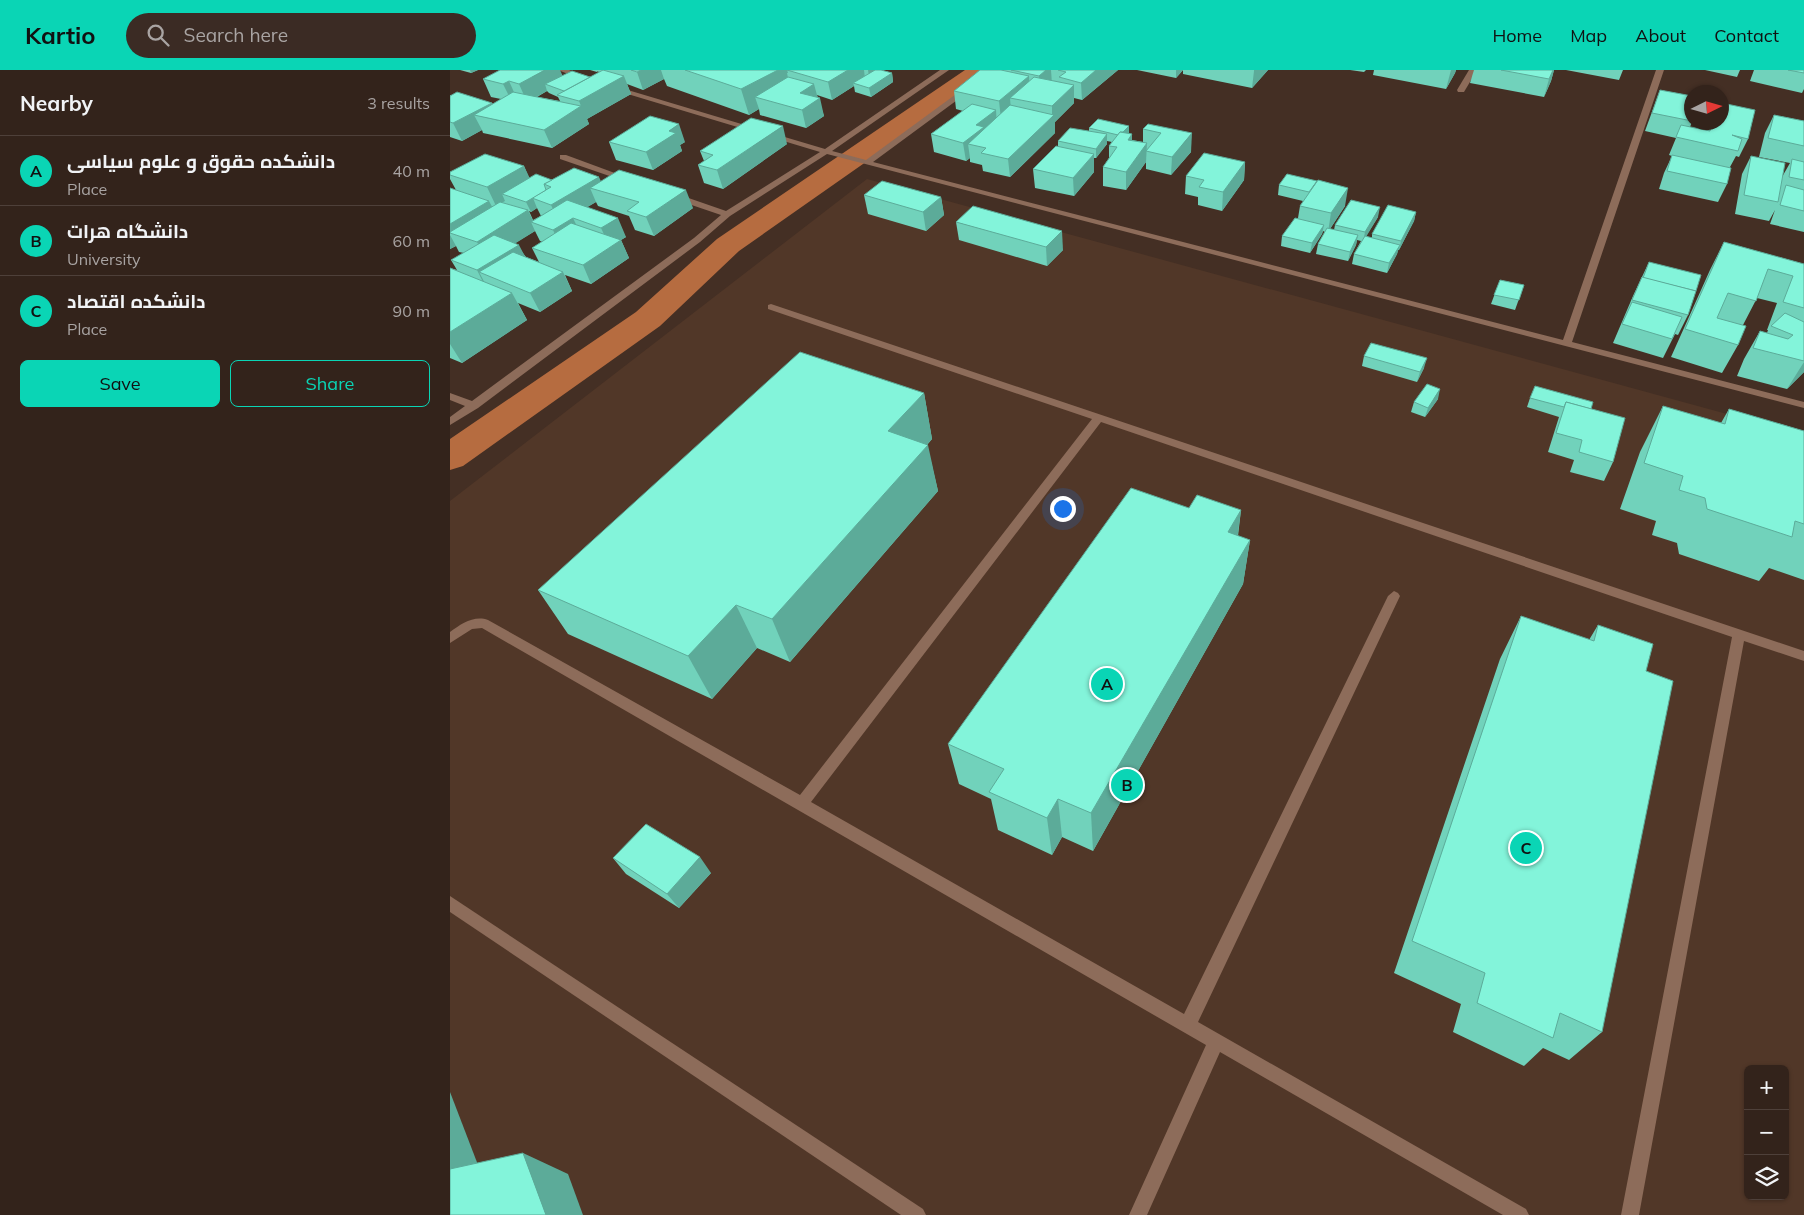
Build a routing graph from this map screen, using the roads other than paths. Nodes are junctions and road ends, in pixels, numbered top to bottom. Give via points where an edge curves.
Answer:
1 (562, 70) edge
2 (945, 70) edge
3 (994, 70) edge
4 (1473, 70) edge
5 (1660, 70) edge
6 (598, 82) edge
7 (607, 85) edge
8 (1461, 90) dead end
9 (827, 151) junction
10 (563, 157) dead end
11 (868, 162) junction
12 (636, 182) edge
13 (663, 192) edge
14 (726, 214) junction
15 (771, 307) dead end
16 (1566, 344) junction
17 (450, 396) edge
18 (1802, 402) edge
19 (474, 406) junction
20 (1099, 418) junction
21 (450, 422) edge
22 (1394, 596) dead end
23 (1739, 634) junction
24 (450, 638) edge
25 (1804, 656) edge
26 (803, 802) junction
27 (450, 903) edge
28 (1187, 1026) junction
29 (1216, 1042) junction
30 (917, 1215) edge
31 (1138, 1215) edge
32 (1520, 1215) edge
33 (1630, 1215) edge

1 - 6 street
2 - 9 street
3 - 11 street
4 - 8 street
5 - 16 street
7 - 9 street
9 - 11 street
9 - 14 street
10 - 12 street
11 - 16 street
13 - 14 street
14 - 19 street via 697,240
15 - 20 street
16 - 18 street
17 - 19 street
19 - 21 street
20 - 23 street
20 - 26 street
22 - 28 street
23 - 25 street
23 - 33 street
24 - 26 street via 469,625 484,623
26 - 28 street
27 - 30 street
28 - 29 street
29 - 31 street
29 - 32 street

